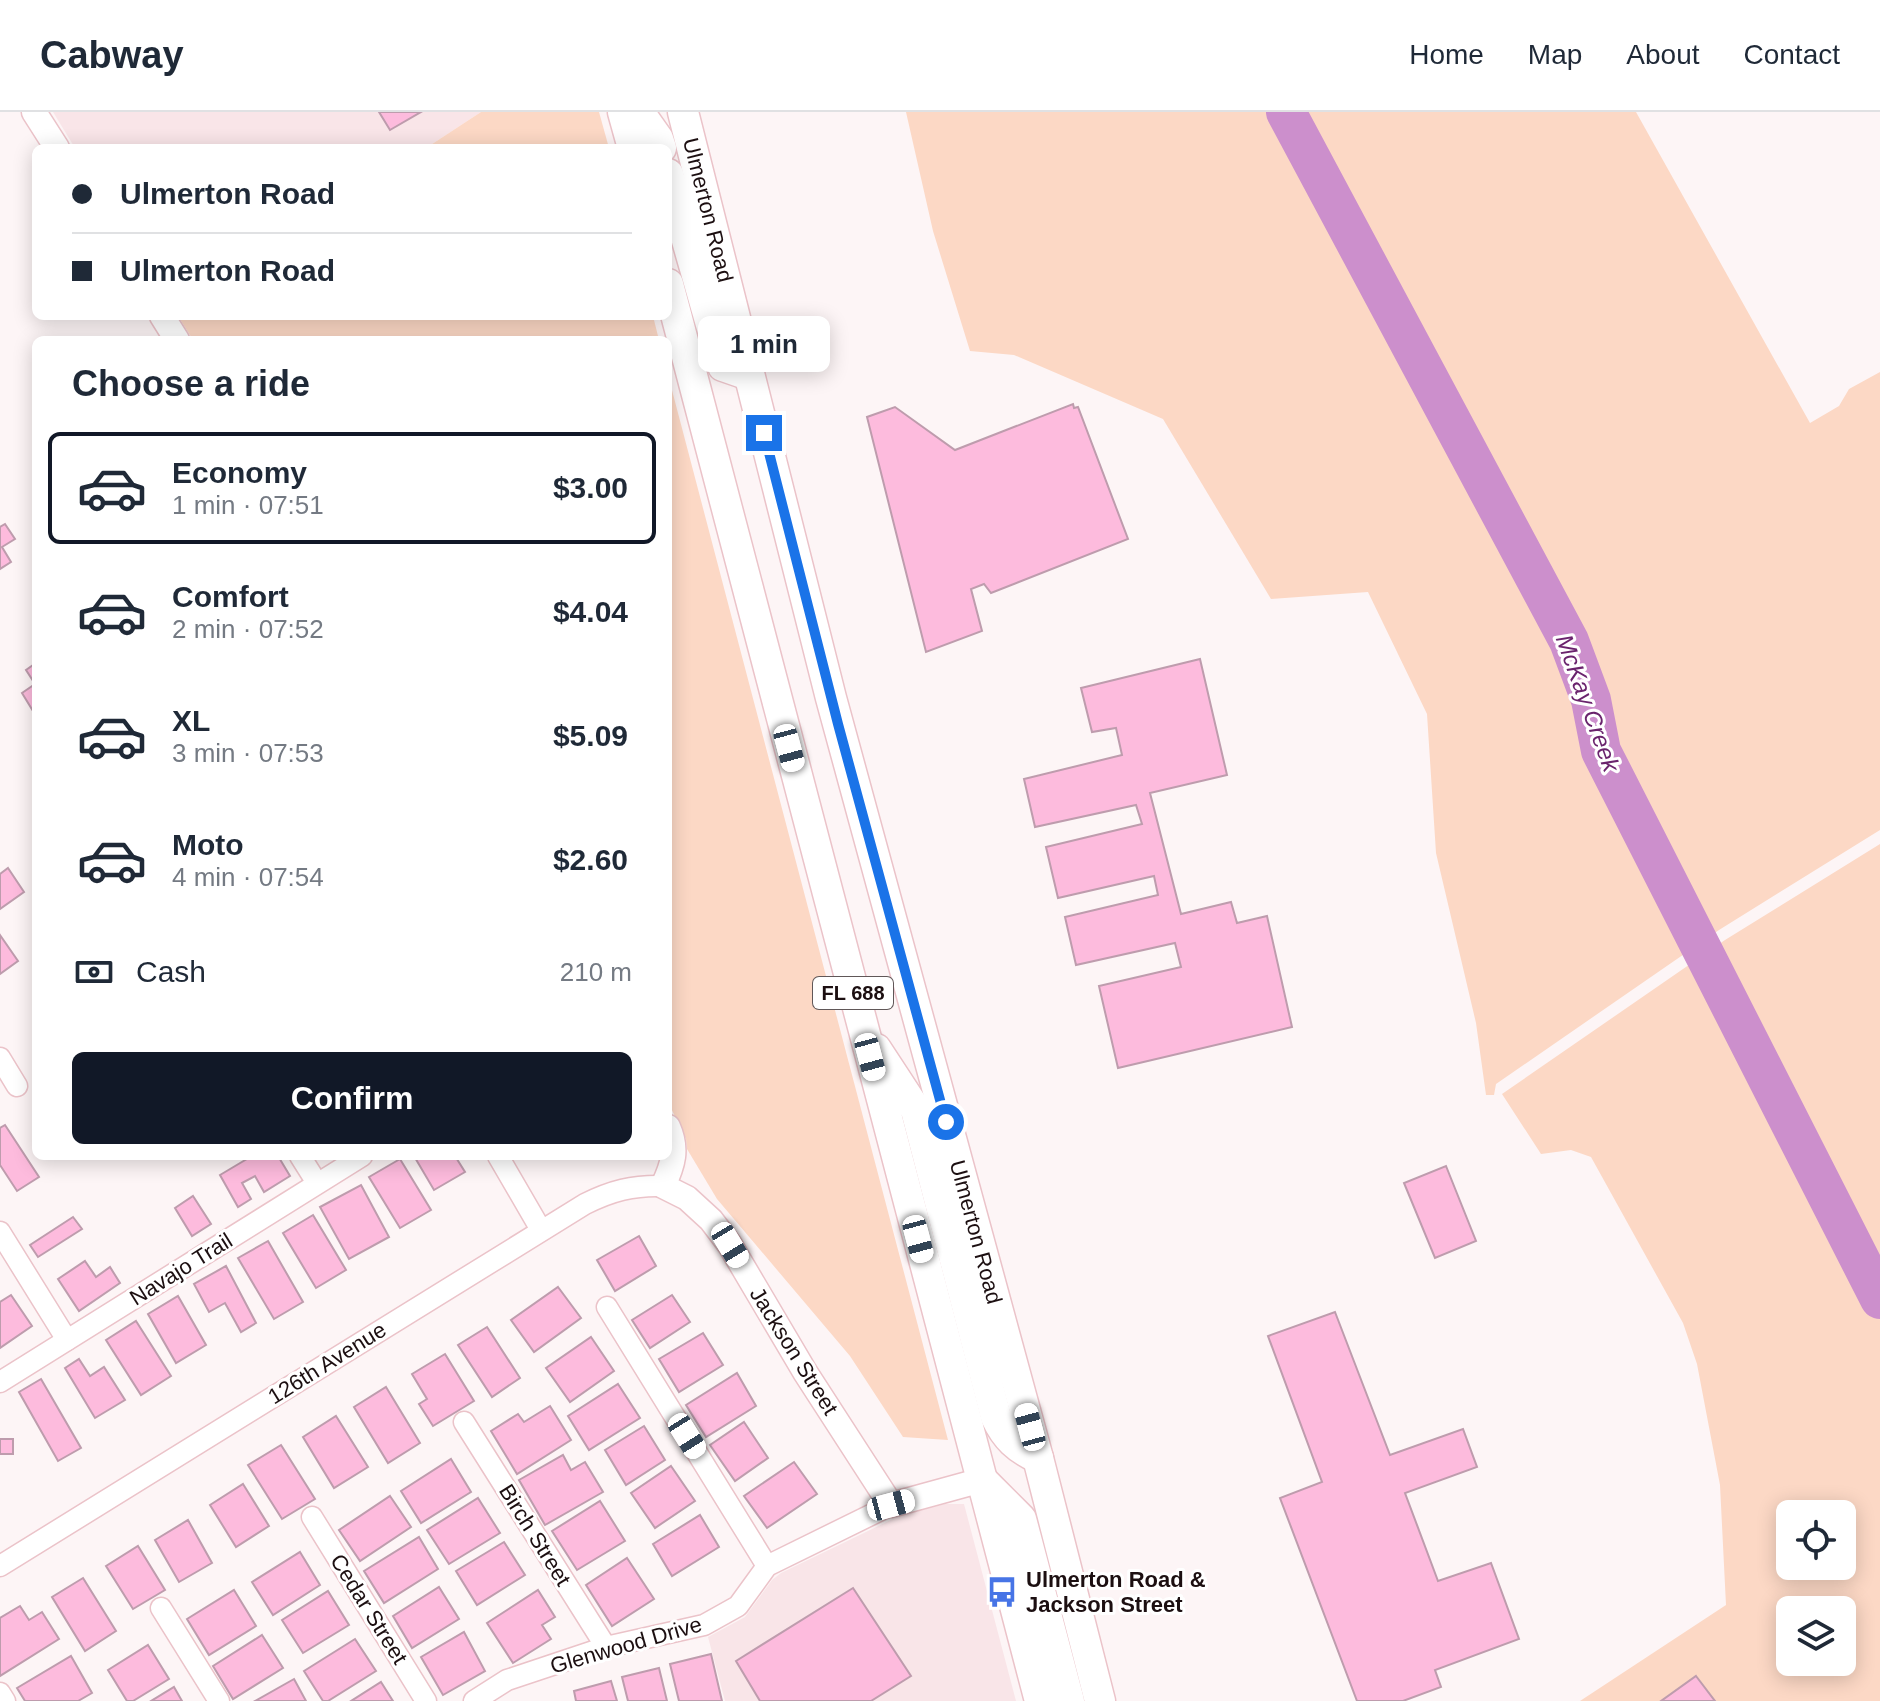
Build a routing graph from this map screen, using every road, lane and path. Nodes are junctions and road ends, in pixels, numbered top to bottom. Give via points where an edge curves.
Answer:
1 (34, 112) edge
2 (623, 112) edge
3 (639, 112) edge
4 (683, 112) edge
5 (54, 144) edge
6 (632, 144) edge
7 (660, 144) edge
8 (672, 188) edge
9 (672, 299) edge
10 (749, 375) junction
11 (862, 1027) junction
12 (0, 1058) edge
13 (17, 1086) dead end
14 (672, 1136) edge
15 (303, 1160) edge
16 (355, 1160) edge
17 (500, 1160) edge
18 (317, 1183) junction
19 (663, 1186) junction
20 (541, 1230) junction
21 (0, 1232) edge
22 (607, 1307) dead end
23 (67, 1340) junction
24 (0, 1382) edge
25 (464, 1422) dead end
26 (1038, 1458) junction
27 (982, 1480) junction
28 (891, 1505) junction
29 (312, 1517) dead end
30 (0, 1566) edge
31 (767, 1566) junction
32 (161, 1608) dead end
33 (606, 1647) junction
34 (0, 1693) edge
35 (5, 1701) edge
36 (219, 1701) edge
37 (426, 1701) edge
38 (474, 1701) edge
39 (1040, 1701) edge
40 (1069, 1701) edge
41 (1100, 1701) edge

1 - 5 street
2 - 6 main road
3 - 7 main road
4 - 10 main road, Ulmerton Road / FL 688
8 - 10 main road via 723,366
9 - 11 main road, FL 688
10 - 26 main road, Ulmerton Road / FL 688 via 834,711
11 - 26 main road via 916,1110 996,1417 1018,1449
11 - 27 main road, FL 688
12 - 13 street
14 - 19 street via 672,1168
15 - 18 street
16 - 18 street, Navajo Trail
17 - 20 street
18 - 23 street, Navajo Trail
19 - 20 street, 126th Avenue via 611,1191
19 - 28 street, Jackson Street via 687,1198 730,1245
20 - 30 street, 126th Avenue
21 - 23 street
22 - 31 street
23 - 24 street, Navajo Trail
25 - 33 street, Birch Street
26 - 41 main road, Ulmerton Road / FL 688
27 - 28 street
27 - 39 main road, FL 688
27 - 40 main road via 1021,1519
28 - 31 street, Glenwood Drive
29 - 37 street, Cedar Street
31 - 33 street, Glenwood Drive via 738,1606 704,1625
32 - 36 street
33 - 38 street, Glenwood Drive via 507,1680
34 - 35 street

